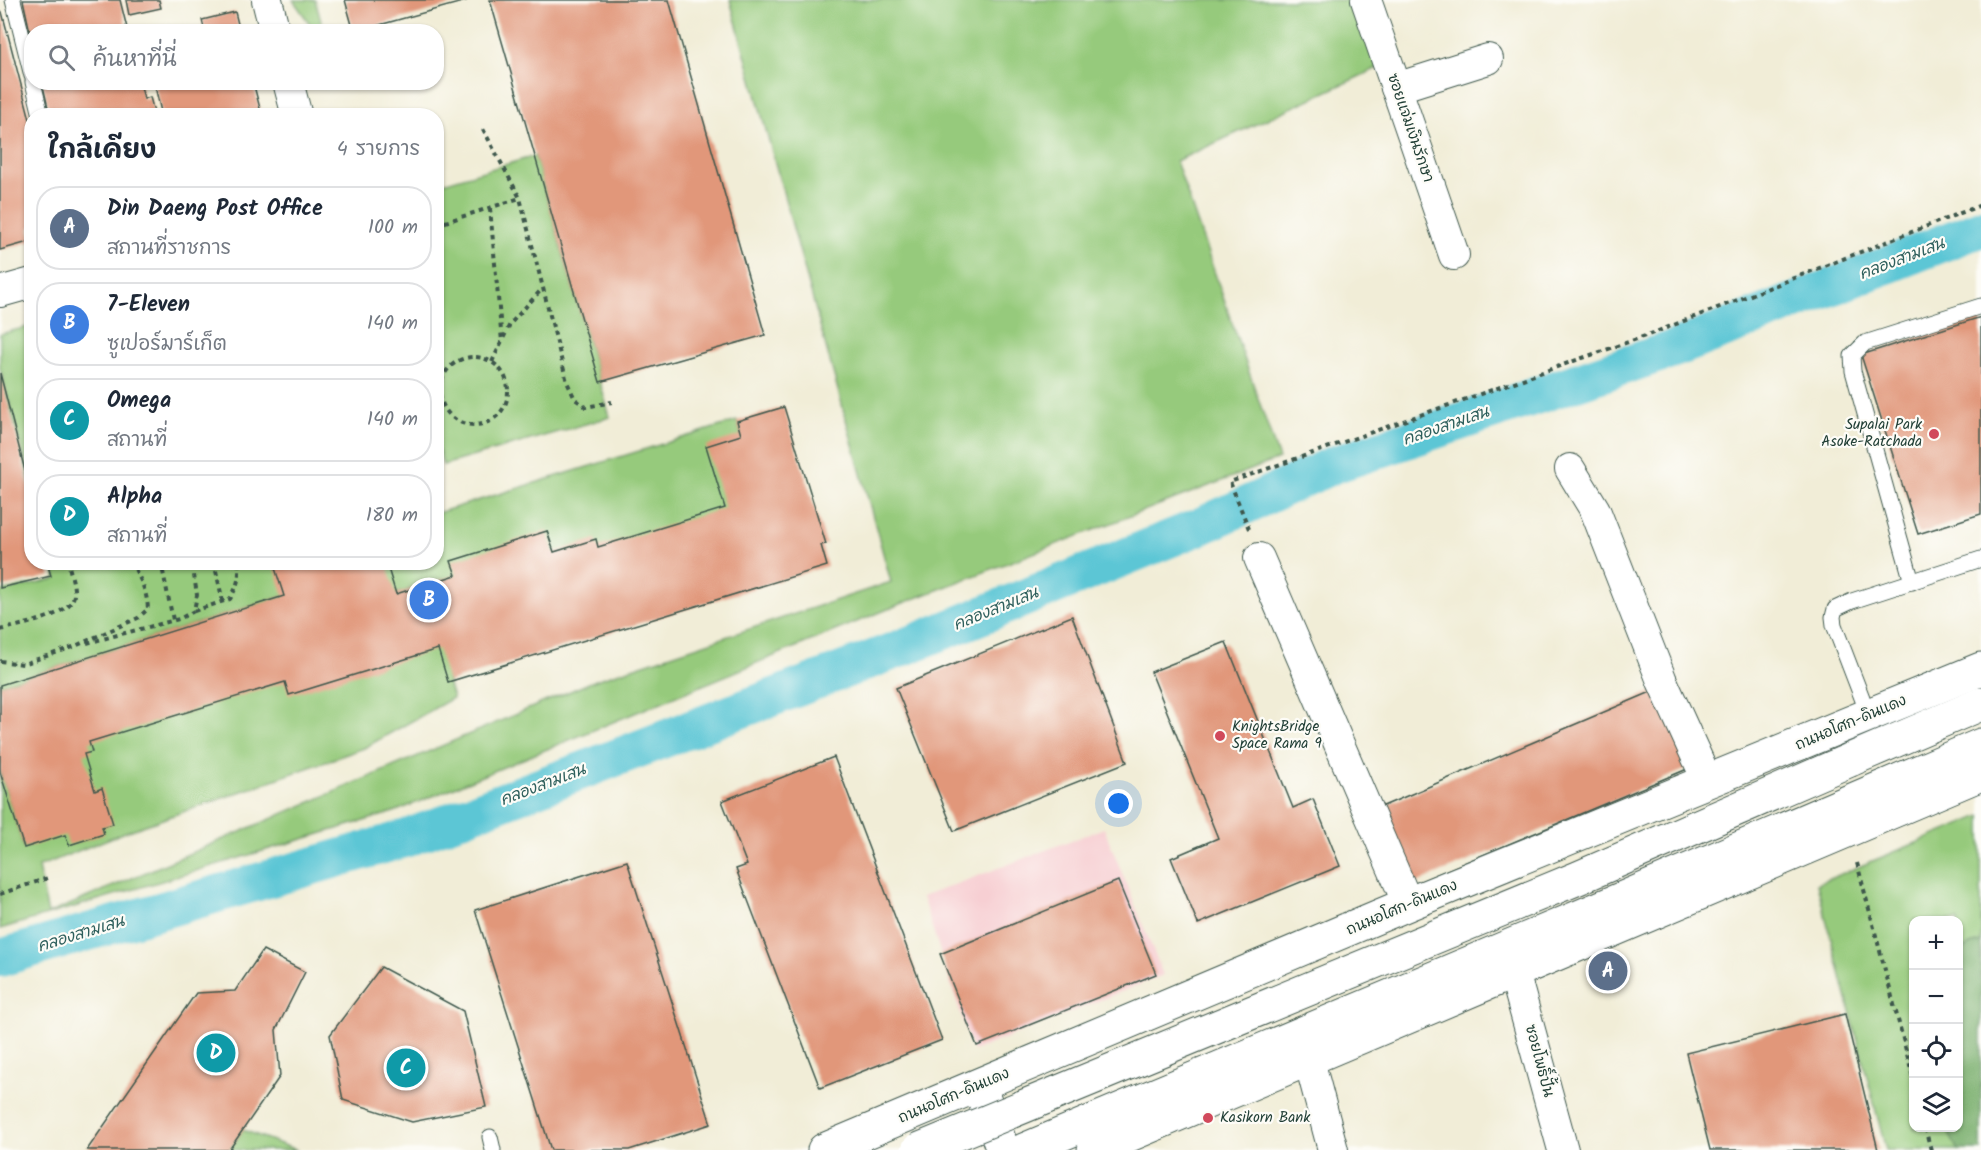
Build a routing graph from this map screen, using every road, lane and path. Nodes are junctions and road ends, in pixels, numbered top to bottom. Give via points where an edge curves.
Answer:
1 (13, 0) edge
2 (267, 0) edge
3 (1366, 0) edge
4 (273, 24) edge
5 (24, 44) edge
6 (1488, 59) dead end
7 (1396, 88) junction
8 (35, 90) edge
9 (290, 90) edge
10 (39, 108) edge
11 (295, 108) edge
12 (483, 129) dead end
13 (520, 198) junction
14 (1981, 205) edge
15 (490, 208) junction
16 (444, 222) edge
17 (1454, 255) dead end
18 (24, 285) edge
19 (542, 289) junction
20 (0, 292) edge
21 (1981, 306) edge
22 (502, 342) junction
23 (492, 362) junction
24 (444, 376) edge
25 (612, 402) dead end
26 (444, 406) edge
27 (1570, 469) dead end
28 (1256, 548) joint
29 (1981, 559) edge
30 (69, 570) edge
31 (136, 570) edge
32 (162, 570) edge
33 (193, 570) edge
34 (216, 570) edge
35 (239, 570) edge
36 (1912, 582) junction
37 (223, 602) junction
38 (194, 611) junction
39 (173, 621) junction
40 (0, 630) edge
41 (74, 647) junction
42 (0, 661) edge
43 (1981, 669) edge
44 (1981, 704) edge
45 (1869, 716) junction
46 (1981, 745) edge
47 (1981, 774) edge
48 (1708, 782) junction
49 (1849, 830) junction
50 (48, 878) dead end
51 (0, 894) edge
52 (1408, 904) junction
53 (1514, 972) junction
54 (1309, 1060) junction
55 (1913, 1078) edge
56 (979, 1086) junction
57 (1926, 1132) edge
58 (824, 1150) edge
59 (918, 1150) edge
60 (1003, 1150) edge
61 (1024, 1150) edge
62 (1094, 1150) edge
63 (1333, 1150) edge
64 (1563, 1150) edge
65 (1931, 1150) edge

1 - 5 lane
2 - 4 street
3 - 7 street, ซอยแจ่มเงินรักษา
6 - 7 street
7 - 17 street, ซอยแจ่มเงินรักษา
8 - 10 lane
9 - 11 street
12 - 13 path
13 - 15 path
13 - 19 path
14 - 28 path via 1648,334 1230,482
15 - 16 path
15 - 22 path
18 - 20 street
19 - 22 path via 510,324
19 - 25 path via 575,399 586,407
21 - 36 lane via 1864,344 1852,356
22 - 23 path
23 - 24 path via 482,358 460,361
23 - 26 path via 501,370 508,390 507,401 494,419 473,425 461,423
27 - 48 street via 1595,510 1662,681
28 - 52 street
29 - 36 lane
30 - 40 path via 74,596 68,607 48,617
31 - 41 path via 148,609 138,618
32 - 39 path
33 - 38 path via 197,595
34 - 37 path
35 - 37 path via 238,585 230,599
36 - 45 lane via 1835,609 1833,617
37 - 38 path
38 - 39 path
39 - 41 path
41 - 42 path via 23,664
43 - 45 main road, ถนนอโศก-ดินแดง
44 - 59 main road, bridge via 1567,883
45 - 48 main road, ถนนอโศก-ดินแดง
46 - 61 main road
47 - 49 main road
48 - 52 main road, ถนนอโศก-ดินแดง
49 - 53 main road
49 - 55 path
50 - 51 path
52 - 56 main road, ถนนอโศก-ดินแดง
53 - 54 main road
53 - 64 street, ซอยโพธิ์ปั้น
54 - 62 main road
54 - 63 street
56 - 58 main road, ถนนอโศก-ดินแดง
56 - 60 main road
57 - 65 path

